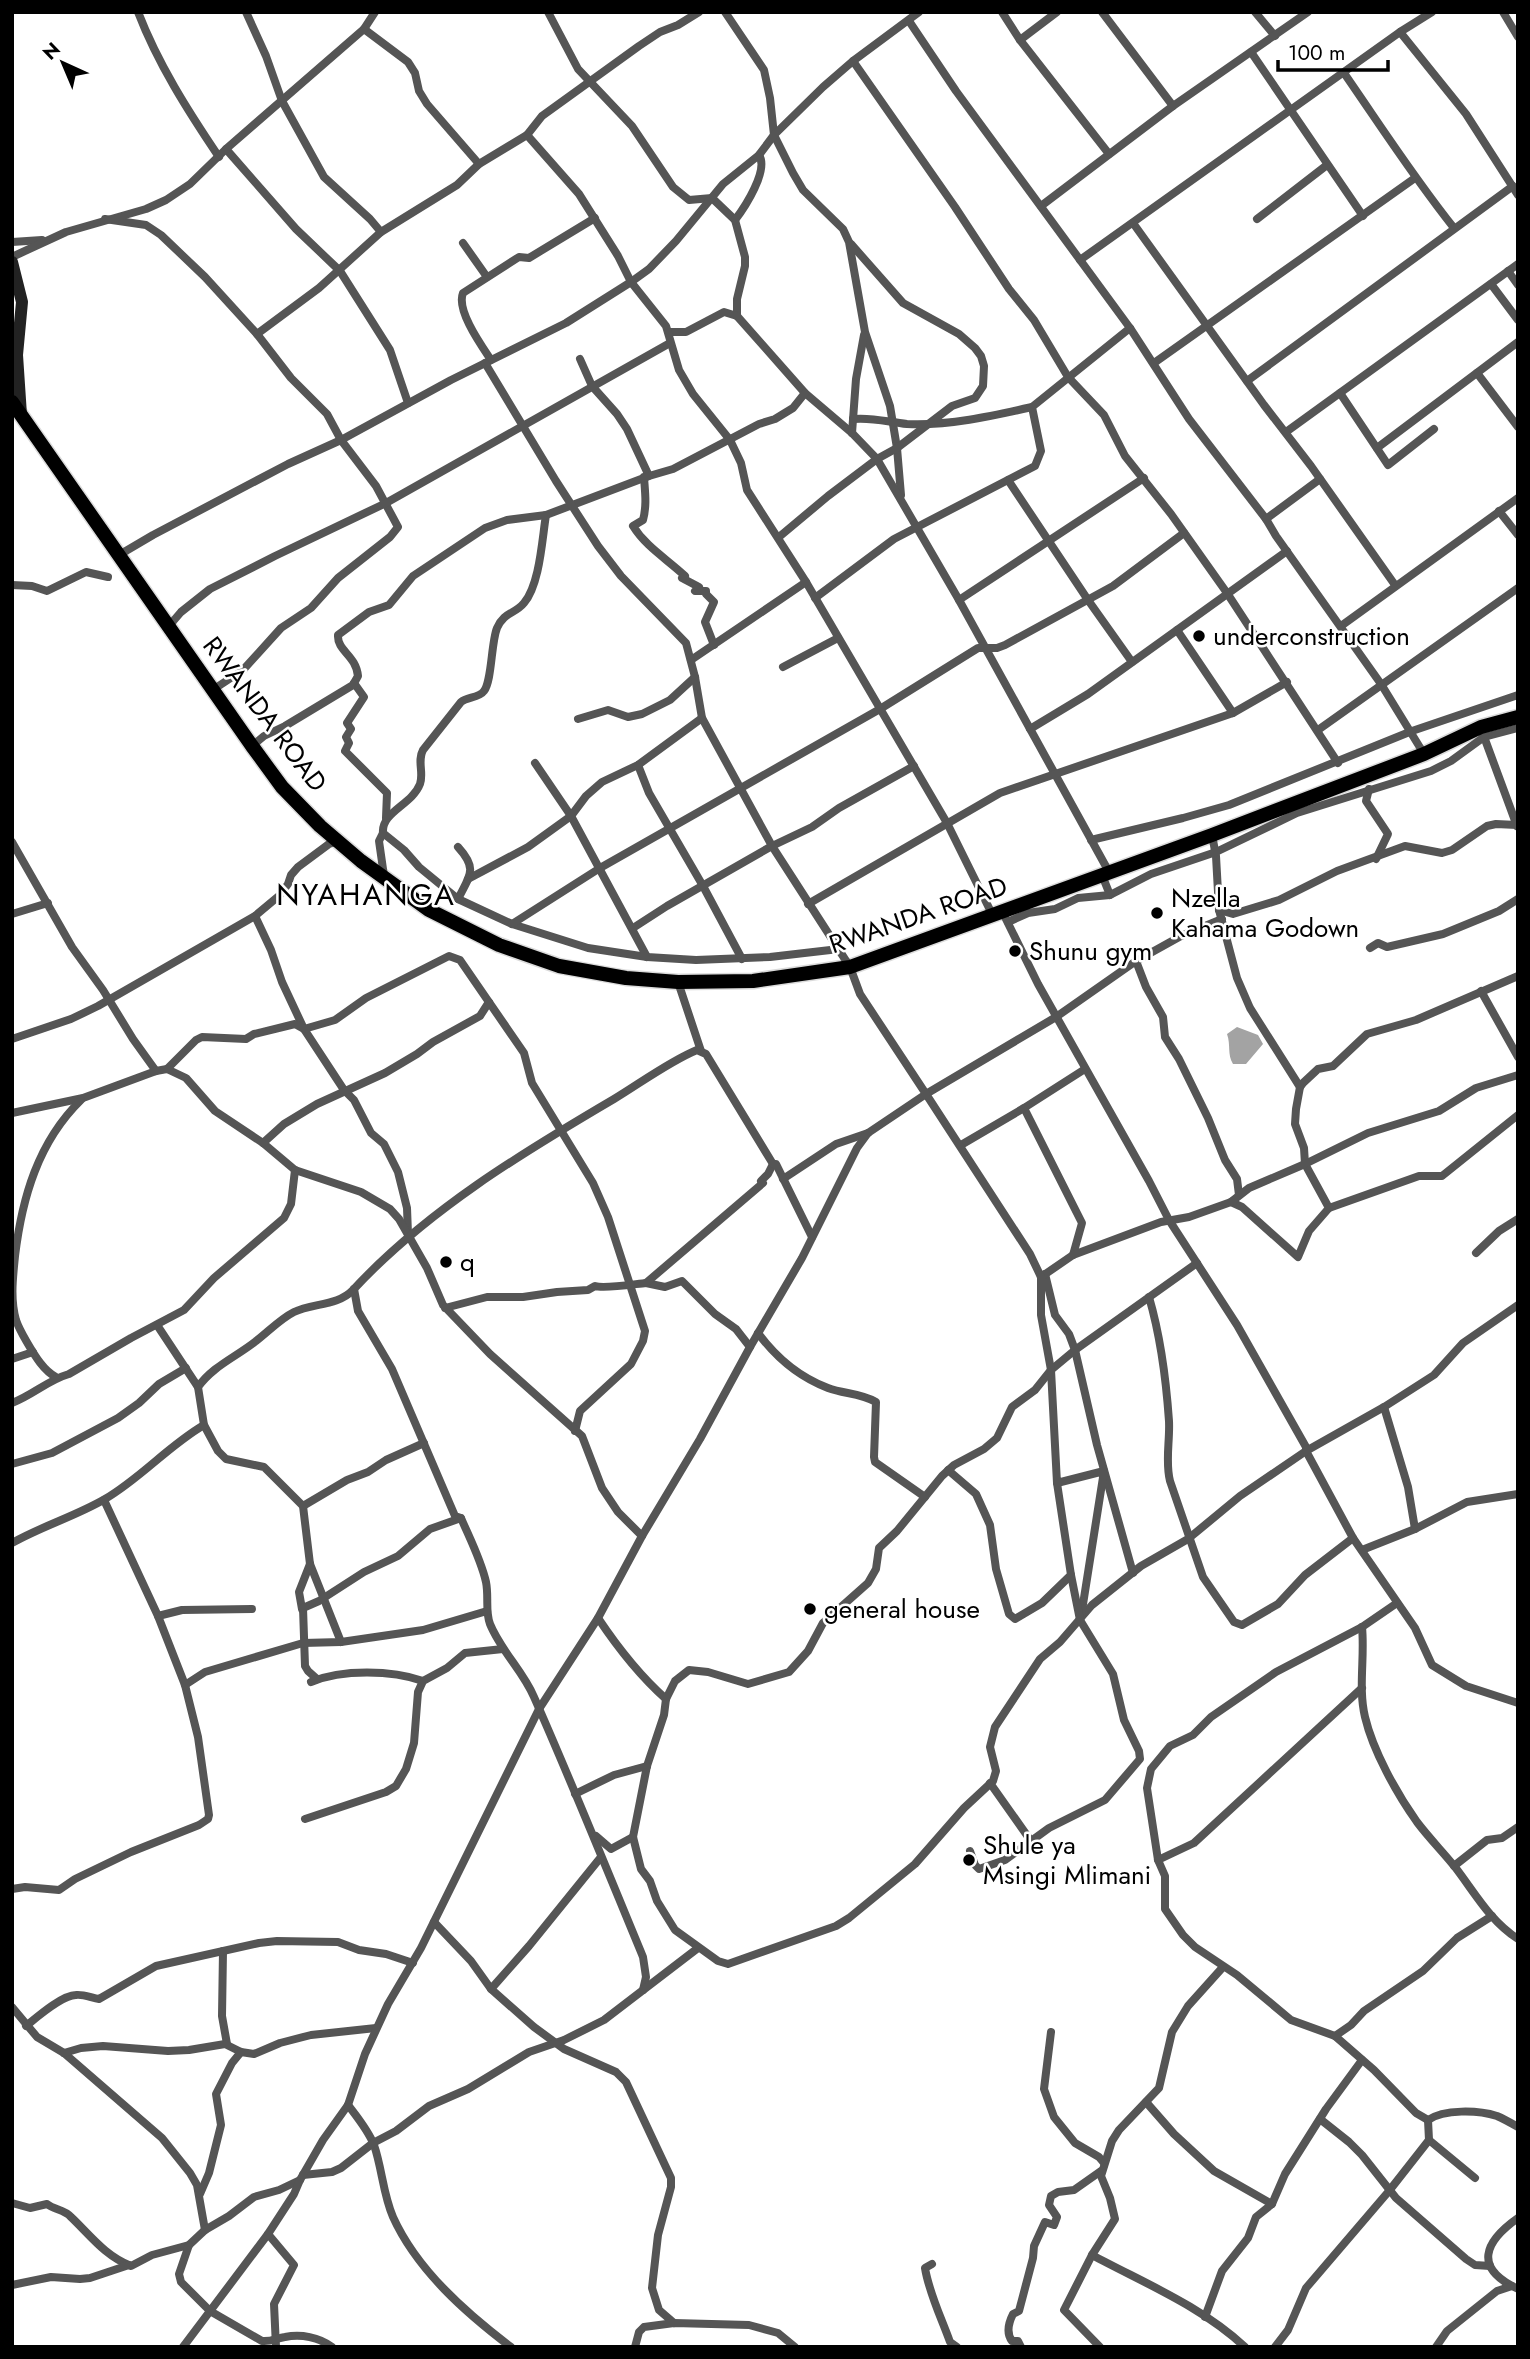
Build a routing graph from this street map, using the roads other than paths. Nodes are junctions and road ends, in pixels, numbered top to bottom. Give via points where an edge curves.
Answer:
1 (138, 12) edge
2 (246, 12) edge
3 (375, 12) edge
4 (548, 12) edge
5 (699, 12) edge
6 (725, 12) edge
7 (919, 12) edge
8 (1002, 12) edge
9 (1057, 12) edge
10 (1102, 12) edge
11 (1255, 12) edge
12 (1308, 12) edge
13 (1432, 12) edge
14 (1503, 12) edge
15 (909, 20) junction
16 (365, 29) junction
17 (1401, 32) junction
18 (1275, 36) junction
19 (1518, 37) edge
20 (1020, 40) junction
21 (1251, 52) junction
22 (853, 61) junction
23 (1344, 72) junction
24 (590, 81) junction
25 (282, 101) junction
26 (1173, 106) junction
27 (1290, 111) junction
28 (527, 135) junction
29 (774, 135) junction
30 (226, 149) junction
31 (1110, 154) junction
32 (759, 155) junction
33 (219, 157) junction
34 (479, 164) junction
35 (1327, 165) junction
36 (1415, 178) junction
37 (1515, 191) edge
38 (712, 198) junction
39 (1041, 206) junction
40 (1363, 216) junction
41 (595, 218) junction
42 (105, 219) junction
43 (1257, 219) dead end
44 (735, 220) junction
45 (1133, 223) junction
46 (1454, 228) junction
47 (381, 232) junction
48 (45, 240) junction
49 (12, 242) edge
50 (849, 242) junction
51 (463, 243) dead end
52 (12, 259) edge
53 (1080, 260) junction
54 (1518, 264) edge
55 (340, 271) junction
56 (1508, 271) junction
57 (487, 277) junction
58 (631, 282) junction
59 (1490, 284) junction
60 (1518, 285) edge
61 (737, 316) junction
62 (1518, 320) edge
63 (1208, 327) junction
64 (1130, 328) junction
65 (669, 332) junction
66 (865, 332) junction
67 (257, 334) junction
68 (1518, 342) edge
69 (670, 343) junction
70 (15, 357) edge
71 (580, 359) dead end
72 (488, 362) junction
73 (1154, 363) junction
74 (1477, 373) junction
75 (1068, 377) junction
76 (1247, 381) junction
77 (592, 386) junction
78 (805, 393) junction
79 (1340, 393) junction
80 (12, 402) edge
81 (408, 402) junction
82 (1032, 407) junction
83 (21, 415) junction
84 (853, 419) junction
85 (893, 422) junction
86 (931, 423) junction
87 (523, 425) junction
88 (1518, 426) edge
89 (1434, 429) dead end
90 (1286, 432) junction
91 (852, 433) junction
92 (341, 440) junction
93 (730, 440) junction
94 (897, 448) junction
95 (1377, 448) junction
96 (877, 459) junction
97 (646, 477) junction
98 (1144, 478) junction
99 (1320, 479) junction
100 (1008, 480) junction
101 (901, 498) junction
102 (1518, 498) edge
103 (386, 503) junction
104 (571, 505) junction
105 (1500, 511) junction
106 (546, 515) junction
107 (1266, 519) junction
108 (918, 527) junction
109 (1184, 533) junction
110 (1518, 535) edge
111 (779, 537) junction
112 (1048, 540) junction
113 (1287, 551) junction
114 (119, 555) junction
115 (107, 577) dead end
116 (806, 582) junction
117 (12, 585) edge
118 (1395, 585) junction
119 (1518, 588) edge
120 (1227, 593) junction
121 (815, 598) junction
122 (959, 600) junction
123 (1088, 600) junction
124 (169, 626) junction
125 (1341, 626) junction
126 (1177, 630) junction
127 (838, 638) junction
128 (714, 645) junction
129 (985, 648) junction
130 (691, 660) junction
131 (1132, 662) junction
132 (783, 667) dead end
133 (695, 677) junction
134 (1287, 682) junction
135 (354, 683) junction
136 (1381, 684) junction
137 (214, 689) junction
138 (1518, 695) edge
139 (880, 709) junction
140 (1233, 713) junction
141 (1518, 717) edge
142 (702, 718) junction
143 (578, 719) dead end
144 (1518, 728) edge
145 (1030, 729) junction
146 (1318, 730) junction
147 (1412, 732) junction
148 (1482, 732) junction
149 (252, 746) junction
150 (1424, 754) junction
151 (535, 763) dead end
152 (1338, 763) junction
153 (638, 765) junction
154 (914, 766) junction
155 (1054, 774) junction
156 (740, 787) junction
157 (1370, 789) junction
158 (571, 816) junction
159 (386, 818) junction
160 (947, 823) junction
161 (1517, 826) edge
162 (669, 828) junction
163 (383, 833) junction
164 (1212, 835) junction
165 (1091, 840) junction
166 (337, 841) junction
167 (12, 842) edge
168 (772, 846) junction
169 (458, 847) dead end
170 (1216, 852) junction
171 (1376, 859) junction
172 (600, 867) junction
173 (1106, 874) junction
174 (384, 879) junction
175 (468, 879) junction
176 (703, 886) junction
177 (1110, 895) junction
178 (458, 899) junction
179 (1518, 899) edge
180 (48, 903) junction
181 (808, 904) junction
182 (1219, 910) junction
183 (12, 914) edge
184 (255, 916) junction
185 (1001, 917) junction
186 (1222, 919) junction
187 (512, 924) junction
188 (633, 928) junction
189 (1370, 948) dead end
190 (839, 949) junction
191 (647, 957) junction
192 (742, 959) junction
193 (1136, 961) junction
194 (850, 967) junction
195 (1518, 976) edge
196 (678, 982) junction
197 (1481, 990) junction
198 (108, 999) junction
199 (489, 1002) junction
200 (1056, 1017) junction
201 (304, 1029) junction
202 (12, 1039) edge
203 (701, 1051) junction
204 (1518, 1057) edge
205 (167, 1069) junction
206 (1084, 1069) junction
207 (156, 1071) junction
208 (1518, 1075) edge
209 (1300, 1087) junction
210 (344, 1090) junction
211 (926, 1094) junction
212 (83, 1098) junction
213 (1024, 1108) junction
214 (12, 1113) edge
215 (1518, 1115) edge
216 (561, 1130) junction
217 (869, 1133) junction
218 (263, 1143) junction
219 (961, 1145) junction
220 (772, 1164) junction
221 (1305, 1164) junction
222 (295, 1170) junction
223 (783, 1180) junction
224 (1239, 1195) junction
225 (23, 1202) junction
226 (1231, 1202) junction
227 (12, 1206) edge
228 (1329, 1208) junction
229 (1518, 1219) edge
230 (1170, 1220) junction
231 (408, 1237) junction
232 (813, 1237) junction
233 (1476, 1253) dead end
234 (1073, 1255) junction
235 (1197, 1263) junction
236 (1043, 1275) junction
237 (646, 1283) junction
238 (628, 1284) junction
239 (354, 1289) junction
240 (1149, 1297) junction
241 (1518, 1305) edge
242 (445, 1308) junction
243 (157, 1325) junction
244 (758, 1333) junction
245 (750, 1348) junction
246 (1074, 1350) junction
247 (33, 1352) junction
248 (12, 1359) edge
249 (186, 1368) junction
250 (1051, 1370) junction
251 (56, 1377) junction
252 (198, 1387) junction
253 (12, 1403) edge
254 (1384, 1407) junction
255 (204, 1425) junction
256 (575, 1431) junction
257 (424, 1443) junction
258 (1306, 1451) junction
259 (12, 1464) edge
260 (948, 1470) junction
261 (1104, 1471) junction
262 (1057, 1483) junction
263 (1518, 1494) edge
264 (925, 1497) junction
265 (104, 1500) junction
266 (303, 1506) junction
267 (461, 1518) junction
268 (1415, 1529) junction
269 (642, 1536) junction
270 (1353, 1538) junction
271 (1188, 1539) junction
272 (12, 1543) edge
273 (1362, 1550) junction
274 (310, 1564) junction
275 (1133, 1573) junction
276 (1071, 1575) junction
277 (324, 1597) junction
278 (1397, 1603) junction
279 (251, 1609) dead end
280 (302, 1609) junction
281 (487, 1611) junction
282 (158, 1616) junction
283 (598, 1618) junction
284 (1080, 1620) junction
285 (1362, 1627) junction
286 (341, 1642) junction
287 (303, 1643) junction
288 (503, 1649) junction
289 (423, 1681) junction
290 (185, 1685) junction
291 (1362, 1688) junction
292 (666, 1699) junction
293 (1516, 1699) edge
294 (540, 1709) junction
295 (647, 1766) junction
296 (990, 1783) junction
297 (575, 1794) junction
298 (305, 1819) dead end
299 (1518, 1827) edge
300 (593, 1834) junction
301 (633, 1837) junction
302 (1031, 1841) junction
303 (970, 1851) dead end
304 (601, 1857) junction
305 (1158, 1860) junction
306 (1454, 1866) junction
307 (12, 1882) edge
308 (25, 1887) junction
309 (12, 1889) edge
310 (1492, 1916) junction
311 (434, 1922) junction
312 (1518, 1939) edge
313 (698, 1948) junction
314 (223, 1951) junction
315 (413, 1963) junction
316 (1223, 1967) junction
317 (491, 1989) junction
318 (643, 1990) junction
319 (12, 2007) edge
320 (26, 2026) junction
321 (376, 2028) junction
322 (1051, 2032) dead end
323 (1335, 2036) junction
324 (554, 2042) junction
325 (227, 2044) junction
326 (241, 2052) junction
327 (64, 2053) junction
328 (1362, 2060) junction
329 (1146, 2102) junction
330 (348, 2105) junction
331 (1320, 2119) junction
332 (1428, 2120) junction
333 (1518, 2127) edge
334 (1429, 2140) junction
335 (373, 2143) junction
336 (1103, 2167) junction
337 (302, 2177) junction
338 (1475, 2178) dead end
339 (1390, 2191) junction
340 (200, 2196) junction
341 (12, 2203) edge
342 (1272, 2204) junction
343 (1518, 2218) edge
344 (205, 2230) junction
345 (268, 2235) junction
346 (189, 2245) junction
347 (1093, 2255) junction
348 (932, 2264) dead end
349 (128, 2265) junction
350 (1490, 2266) junction
351 (12, 2286) edge
352 (1515, 2287) edge
353 (210, 2311) junction
354 (1205, 2317) junction
355 (674, 2323) junction
356 (190, 2342) edge
357 (276, 2343) edge
358 (501, 2343) edge
359 (183, 2347) edge
360 (332, 2347) edge
361 (511, 2347) edge
362 (635, 2347) edge
363 (795, 2347) edge
364 (957, 2347) edge
365 (1021, 2347) edge
366 (1100, 2347) edge
367 (1245, 2347) edge
368 (1275, 2347) edge
369 (1436, 2347) edge

1 - 33 street via 184,104
2 - 25 street
3 - 16 street
4 - 24 street
5 - 24 street via 660,32
6 - 29 street via 764,70
7 - 15 street
8 - 20 street
9 - 20 street
10 - 26 street
11 - 18 street
12 - 18 street
13 - 17 street
14 - 19 street
15 - 22 street
15 - 39 street
16 - 25 street
16 - 34 street via 408,62 427,104
17 - 23 street
17 - 37 street via 1450,92
18 - 21 street
20 - 31 street
21 - 26 street
21 - 27 street
22 - 29 street
22 - 75 street via 1034,320
23 - 27 street
23 - 36 street
24 - 28 street via 542,116
24 - 38 street via 632,126 680,195 689,200
25 - 30 street
25 - 47 street via 324,177
26 - 31 street
27 - 35 street
27 - 45 street
28 - 34 street
28 - 41 street
29 - 32 street
29 - 50 street via 803,190 834,218
30 - 33 street
30 - 55 street
31 - 39 street
32 - 38 street
32 - 44 street via 763,165
33 - 42 street via 166,200
34 - 47 street via 457,185
35 - 40 street
35 - 43 street
36 - 40 street
36 - 46 street
37 - 46 street
38 - 44 street
38 - 58 street via 649,269
39 - 53 street
40 - 63 street
41 - 57 street
41 - 58 street
42 - 48 street
42 - 67 street via 146,225 161,235
44 - 61 street via 746,262
45 - 53 street
45 - 63 street
46 - 76 street
47 - 55 street
48 - 49 street
48 - 52 street
50 - 66 street
50 - 86 street via 903,303 959,334 981,356 983,386 979,394 951,406
51 - 57 street
52 - 70 street via 22,302
53 - 64 street
54 - 56 street
55 - 67 street
55 - 81 street via 390,350
56 - 59 street
56 - 60 street
57 - 72 street via 463,293 461,301
58 - 65 street
58 - 72 street via 566,323
59 - 62 street
59 - 79 street
61 - 65 street via 724,313 685,332
61 - 78 street
63 - 73 street
63 - 76 street
64 - 73 street
64 - 75 street
65 - 69 street
66 - 84 street
66 - 85 street
67 - 92 street via 327,414
68 - 74 street
69 - 77 street
69 - 93 street via 693,394
70 - 83 street
71 - 77 street
72 - 81 street
72 - 87 street
73 - 107 street via 1189,419
74 - 88 street
74 - 95 street
75 - 82 street
75 - 98 street via 1104,415 1125,456
76 - 90 street
77 - 87 street
77 - 97 street via 622,421
78 - 91 street
78 - 93 street via 793,408
79 - 90 street
79 - 95 street
80 - 83 highway, RWANDA ROAD
81 - 92 street
82 - 86 street
82 - 100 street via 1041,451 1038,461
83 - 114 highway, RWANDA ROAD
84 - 85 street
84 - 91 street
85 - 86 street
85 - 94 street
86 - 94 street
87 - 103 street
87 - 104 street
89 - 95 street via 1388,465
90 - 99 street
91 - 96 street
92 - 103 street
92 - 114 street
93 - 97 street
93 - 111 street via 747,489
94 - 96 street
94 - 101 street
96 - 101 street
96 - 111 street
97 - 104 street
97 - 128 street via 643,520 633,526 685,576 682,578 699,587 695,591 706,591 714,602 705,622
98 - 109 street
98 - 112 street
99 - 107 street
99 - 118 street
100 - 108 street
100 - 112 street
101 - 108 street
102 - 105 street
103 - 124 street via 210,589
103 - 137 street via 398,527 395,532 338,578 311,608 281,628 243,670
104 - 106 street
104 - 130 street via 621,576 682,638
105 - 110 street
105 - 118 street
106 - 135 street via 485,528 412,576 389,604 342,631 339,643 358,671
106 - 159 street via 533,586 525,602 499,625 486,688 461,702 423,750 419,787
107 - 113 street
108 - 121 street via 894,539
108 - 122 street
109 - 120 street
109 - 123 street
111 - 116 street
112 - 122 street
112 - 123 street
113 - 120 street
113 - 125 street
114 - 124 highway, RWANDA ROAD
115 - 117 street via 86,572 47,590
116 - 121 street
116 - 128 street
118 - 125 street
119 - 136 street
120 - 126 street
120 - 134 street
121 - 127 street
122 - 129 street
123 - 129 street via 998,648
123 - 131 street
124 - 137 highway, RWANDA ROAD
125 - 136 street
126 - 131 street
126 - 140 street
127 - 132 street
127 - 139 street
128 - 130 street
129 - 139 street via 978,648
129 - 145 street
130 - 133 street
131 - 145 street
133 - 142 street
133 - 143 street via 670,700 642,714 628,717 608,710
134 - 140 street
134 - 146 street
135 - 149 street
135 - 159 street via 364,697 347,723 351,729 345,751 387,793
136 - 146 street
136 - 147 street
137 - 149 highway, RWANDA ROAD
138 - 147 street
139 - 154 street
139 - 156 street
140 - 155 street
141 - 148 highway, RWANDA ROAD
142 - 153 street
142 - 156 street
144 - 148 street
145 - 155 street
146 - 152 street
147 - 150 street
147 - 152 street
148 - 150 highway, RWANDA ROAD
148 - 157 street via 1441,767
148 - 161 street
149 - 166 highway, RWANDA ROAD via 282,787
150 - 164 highway, RWANDA ROAD
151 - 158 street
152 - 165 street via 1206,812
153 - 158 street via 603,782
153 - 162 street
154 - 160 street
154 - 168 street
155 - 160 street via 1000,793
155 - 165 street
156 - 162 street
156 - 168 street
157 - 170 street via 1288,817
157 - 171 street via 1366,801 1388,834
158 - 172 street
158 - 175 street via 519,853
159 - 163 street
160 - 181 street
160 - 185 street
161 - 171 street via 1486,826 1446,852 1405,846
162 - 172 street
162 - 176 street
163 - 174 street via 379,847
163 - 178 street
164 - 170 street
164 - 173 highway, RWANDA ROAD
165 - 173 street
166 - 174 highway, RWANDA ROAD
166 - 184 street via 298,867 280,895
167 - 180 street
168 - 176 street
168 - 181 street
169 - 175 street via 471,863
170 - 177 street via 1151,874
170 - 182 street
171 - 182 street via 1337,871 1260,907 1233,914
172 - 187 street
172 - 188 street
173 - 177 street
173 - 185 highway, RWANDA ROAD
174 - 196 highway, RWANDA ROAD via 429,910 531,957 626,978
175 - 178 street
176 - 188 street
176 - 192 street
177 - 185 street
178 - 187 street
179 - 189 street via 1443,934
180 - 183 street
180 - 198 street
181 - 190 street
182 - 186 street
184 - 198 street
184 - 201 street
185 - 194 highway, RWANDA ROAD
185 - 200 street
186 - 193 street
186 - 209 street via 1250,1008
187 - 191 street via 588,948
188 - 191 street
190 - 192 street
190 - 194 street
191 - 192 street
193 - 200 street
193 - 224 street via 1165,1020 1165,1037 1237,1179
194 - 196 highway, RWANDA ROAD via 753,981
194 - 211 street via 860,994
195 - 197 street
196 - 203 street
197 - 204 street
197 - 209 street via 1416,1020 1367,1034 1333,1066 1318,1069
198 - 202 street via 71,1019
198 - 207 street
199 - 201 street via 460,960 449,956 366,998 335,1020
199 - 210 street via 480,1016 385,1073
199 - 216 street via 524,1053 532,1083
200 - 206 street
200 - 211 street
201 - 205 street via 295,1024 246,1039 202,1037
201 - 210 street
203 - 216 street
203 - 220 street
205 - 207 street
205 - 218 street via 186,1078 215,1111
206 - 213 street
206 - 230 street
207 - 212 street
208 - 221 street via 1476,1088 1438,1111 1368,1133
209 - 221 street via 1295,1119
210 - 218 street via 284,1124
210 - 231 street via 371,1133 384,1144 398,1172
211 - 217 street
211 - 219 street
212 - 214 street
212 - 225 street via 41,1154
213 - 219 street
213 - 234 street via 1082,1223
215 - 228 street via 1442,1176 1419,1176
216 - 231 street via 516,1156
216 - 238 street via 608,1217
217 - 223 street via 836,1144
217 - 232 street
218 - 222 street
219 - 236 street
220 - 223 street
220 - 237 street via 763,1183
221 - 224 street
221 - 228 street
222 - 231 street via 369,1195 395,1214
222 - 243 street via 291,1204 284,1218 214,1278 189,1307
223 - 232 street
224 - 226 street
225 - 227 street
225 - 247 street via 13,1306 17,1324
226 - 228 street via 1298,1257 1309,1231
226 - 230 street
229 - 233 street
230 - 234 street
230 - 235 street
231 - 239 street
231 - 242 street
232 - 244 street
234 - 236 street
235 - 240 street
235 - 258 street via 1237,1325
236 - 246 street via 1055,1315
236 - 250 street via 1041,1315
237 - 238 street
237 - 245 street via 665,1287 682,1281 736,1329
238 - 242 street via 487,1297
238 - 256 street via 645,1331 643,1341 627,1368 580,1411
239 - 252 street via 286,1317 216,1368
239 - 257 street via 358,1311 392,1369
240 - 246 street
240 - 271 street via 1162,1347 1168,1476
241 - 254 street via 1463,1343 1434,1375
242 - 256 street
243 - 249 street
243 - 251 street
244 - 245 street
244 - 264 street via 781,1361 823,1386 876,1402 875,1462
245 - 269 street
246 - 250 street
246 - 261 street
247 - 248 street
247 - 251 street
249 - 252 street
249 - 259 street via 118,1418 52,1453
250 - 260 street via 1040,1386 1012,1407 997,1438
250 - 262 street
251 - 253 street
252 - 255 street
254 - 258 street
254 - 268 street
255 - 265 street
255 - 266 street via 226,1458 264,1467
256 - 269 street via 582,1436 602,1488
257 - 266 street
257 - 267 street via 455,1516
258 - 270 street
258 - 271 street
260 - 264 street
260 - 276 street via 975,1494 990,1525 996,1569 1011,1618 1042,1603
261 - 262 street
261 - 275 street
261 - 284 street
262 - 276 street
263 - 268 street via 1467,1502
264 - 292 street via 879,1548 868,1583 823,1623 808,1651 789,1672 748,1684 689,1670 675,1681
265 - 272 street
265 - 282 street
266 - 274 street
267 - 277 street via 430,1529 398,1556
267 - 281 street via 486,1581
268 - 273 street
269 - 283 street
270 - 271 street via 1305,1575 1278,1604 1240,1625 1205,1582
270 - 273 street
271 - 275 street
273 - 278 street
274 - 277 street
274 - 280 street via 299,1592
275 - 284 street
276 - 284 street
277 - 280 street
277 - 286 street
278 - 285 street
278 - 293 street via 1432,1665 1466,1686
279 - 282 street via 182,1610
280 - 287 street
281 - 286 street via 423,1630
281 - 288 street
282 - 290 street
283 - 292 street via 618,1648
283 - 294 street
284 - 296 street via 1040,1659 995,1727 990,1752 996,1771
284 - 302 street via 1115,1679 1124,1720 1140,1759 1105,1800
285 - 291 street
285 - 305 street via 1276,1672 1161,1755 1151,1769 1147,1788
286 - 287 street
287 - 289 street via 306,1668 314,1680 360,1672
287 - 290 street via 205,1672
288 - 289 street via 465,1653
288 - 294 street
289 - 298 street via 414,1743 396,1786
290 - 308 street via 200,1747 208,1819 59,1889
291 - 305 street via 1194,1843
291 - 306 street via 1366,1720 1381,1760 1416,1821
292 - 295 street
294 - 297 street
294 - 311 street
295 - 297 street via 614,1775
295 - 301 street
296 - 302 street
296 - 313 street via 915,1864 836,1926 733,1963 718,1961
297 - 300 street
299 - 306 street via 1502,1838 1487,1840
300 - 301 street via 611,1849
300 - 304 street
301 - 313 street via 641,1869 657,1901 675,1930
302 - 303 street via 982,1870
304 - 317 street
304 - 318 street via 643,1957
305 - 316 street via 1165,1876 1167,1914 1188,1940
306 - 310 street
307 - 308 street
308 - 309 street
310 - 312 street
310 - 323 street
311 - 315 street
311 - 317 street
313 - 318 street
314 - 315 street via 277,1941 338,1942
314 - 320 street via 156,1966 99,1998 70,1996
314 - 325 street via 222,2016
315 - 321 street
316 - 323 street via 1293,2022
316 - 329 street via 1172,2032 1162,2082
317 - 324 street
318 - 324 street via 604,2020
319 - 320 street
320 - 327 street
321 - 326 street via 311,2035 259,2053
321 - 330 street
322 - 336 street via 1044,2089 1054,2117 1075,2143 1099,2157
323 - 328 street
324 - 335 street via 429,2106
324 - 355 street via 622,2076 671,2178 652,2288 659,2310
325 - 326 street
325 - 327 street via 168,2051 103,2046
326 - 340 street via 216,2094 220,2129
327 - 340 street via 162,2138 190,2173
328 - 331 street
328 - 332 street
329 - 336 street via 1116,2134
329 - 342 street via 1214,2171
330 - 335 street
330 - 337 street
331 - 339 street via 1362,2155
331 - 342 street
332 - 333 street via 1437,2115 1485,2114
332 - 334 street
334 - 338 street
334 - 339 street
335 - 337 street via 341,2168
335 - 358 street via 390,2207 408,2243 433,2276
336 - 347 street via 1102,2179 1115,2219
336 - 365 street via 1074,2189 1051,2196 1049,2205 1057,2217 1054,2224 1045,2222 1036,2238 1020,2311 1009,2324 1009,2337
337 - 344 street via 254,2197
337 - 345 street
339 - 350 street via 1466,2259
339 - 368 street via 1306,2288
340 - 344 street
341 - 349 street via 47,2204 63,2210 94,2242
342 - 354 street via 1256,2217 1248,2238 1222,2271
343 - 350 street via 1492,2241
344 - 346 street
345 - 353 street
345 - 357 street via 295,2265 274,2304
346 - 349 street
346 - 353 street via 179,2280
347 - 354 street
347 - 366 street via 1064,2310
348 - 364 street via 925,2268 928,2290 950,2342
349 - 351 street via 90,2278 51,2277
350 - 352 street
352 - 369 street via 1497,2291 1447,2331
353 - 356 street
353 - 357 street via 262,2341
354 - 367 street
355 - 362 street via 644,2327
355 - 363 street via 749,2325 781,2334
356 - 359 street
357 - 360 street via 295,2336
358 - 361 street

